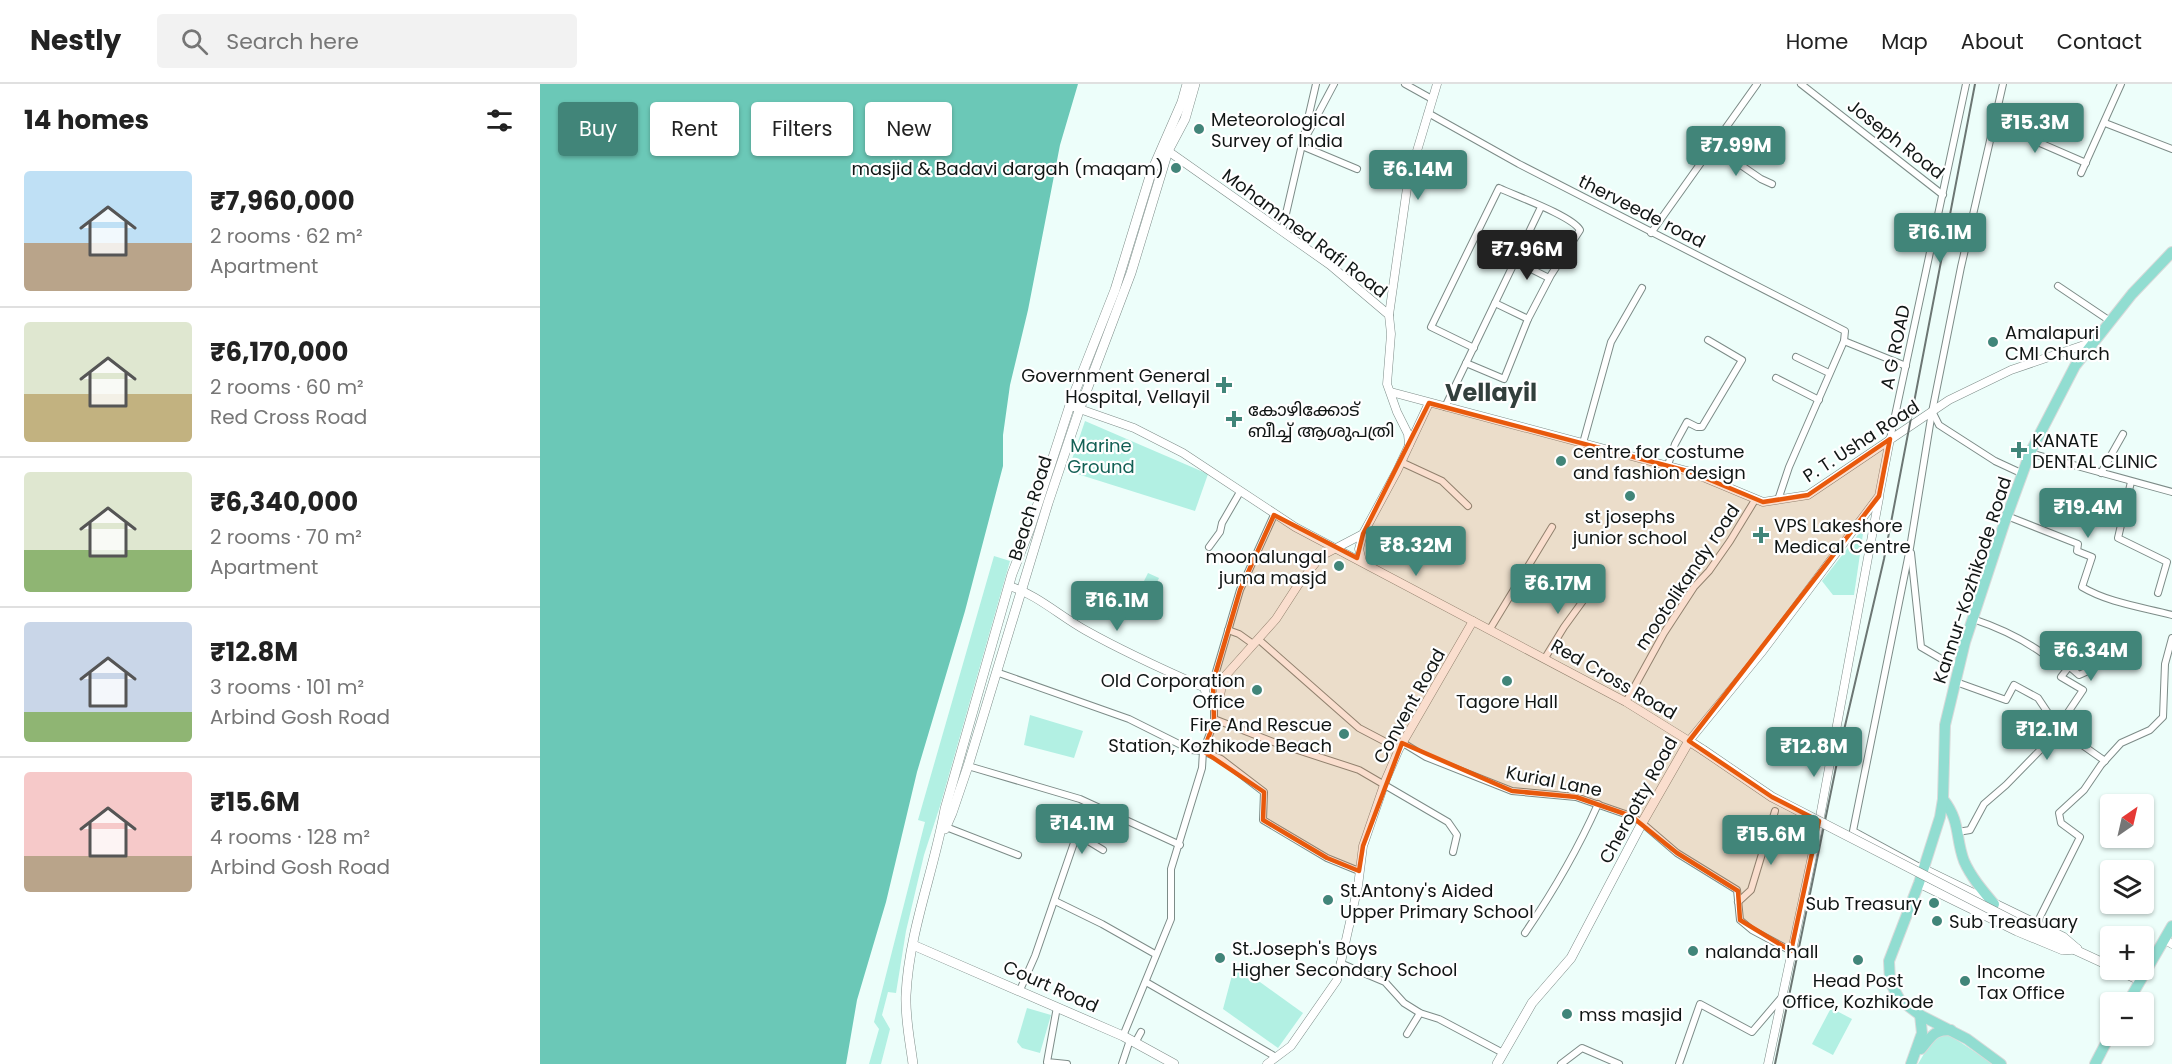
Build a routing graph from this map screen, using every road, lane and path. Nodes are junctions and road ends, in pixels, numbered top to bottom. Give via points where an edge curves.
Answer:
1 (1187, 84) edge
2 (1195, 84) edge
3 (1316, 84) edge
4 (1334, 84) edge
5 (1405, 84) edge
6 (1437, 84) edge
7 (1757, 84) edge
8 (1801, 84) edge
9 (1966, 84) edge
10 (2003, 84) edge
11 (2121, 84) edge
12 (1432, 99) junction
13 (1428, 113) junction
14 (1994, 123) junction
15 (2105, 123) junction
16 (1303, 144) junction
17 (1713, 146) junction
18 (2172, 149) edge
19 (1168, 151) junction
20 (2086, 164) junction
21 (1358, 169) dead end
22 (2081, 172) dead end
23 (1772, 184) dead end
24 (1943, 195) junction
25 (1541, 207) junction
26 (1282, 231) junction
27 (1651, 233) junction
28 (2172, 252) edge
29 (1515, 261) junction
30 (1549, 278) junction
31 (2058, 286) dead end
32 (1642, 288) dead end
33 (1495, 303) junction
34 (1389, 315) junction
35 (1528, 319) junction
36 (2109, 321) junction
37 (1708, 340) dead end
38 (1844, 341) junction
39 (2093, 342) junction
40 (1474, 348) junction
41 (1796, 357) dead end
42 (1467, 363) junction
43 (1906, 366) junction
44 (1829, 373) junction
45 (1776, 378) dead end
46 (1391, 392) junction
47 (1819, 400) junction
48 (1429, 403) junction
49 (1075, 407) junction
50 (1445, 407) junction
51 (1932, 412) junction
52 (2123, 434) dead end
53 (1890, 440) junction
54 (1583, 443) junction
55 (1409, 445) junction
56 (2030, 453) junction
57 (1401, 462) junction
58 (1668, 465) junction
59 (2101, 473) junction
60 (2023, 474) junction
61 (2131, 482) junction
62 (2172, 484) edge
63 (1240, 492) junction
64 (2171, 492) edge
65 (1879, 496) junction
66 (1755, 500) junction
67 (1778, 500) junction
68 (1468, 506) dead end
69 (1274, 514) junction
70 (2007, 516) junction
71 (1552, 527) dead end
72 (1363, 534) junction
73 (1209, 547) dead end
74 (1336, 547) junction
75 (1910, 548) junction
76 (1362, 561) junction
77 (1009, 586) junction
78 (1593, 587) dead end
79 (1021, 589) junction
80 (2158, 593) dead end
81 (2172, 615) edge
82 (1973, 619) junction
83 (1473, 621) junction
84 (1490, 629) junction
85 (1228, 630) junction
86 (2172, 638) edge
87 (1256, 641) junction
88 (2042, 653) dead end
89 (1545, 658) junction
90 (2096, 658) dead end
91 (1960, 665) junction
92 (996, 672) junction
93 (1956, 682) junction
94 (1215, 683) junction
95 (1205, 688) junction
96 (1214, 697) junction
97 (1626, 702) junction
98 (2163, 708) junction
99 (2172, 711) edge
100 (1214, 719) junction
101 (2058, 728) junction
102 (1689, 741) junction
103 (1401, 746) junction
104 (1203, 751) junction
105 (2105, 761) junction
106 (968, 766) junction
107 (1384, 784) junction
108 (1943, 799) junction
109 (1598, 804) junction
110 (1775, 811) dead end
111 (1642, 822) junction
112 (946, 827) junction
113 (1958, 832) junction
114 (939, 842) junction
115 (1180, 844) junction
116 (1103, 850) dead end
117 (1453, 852) dead end
118 (1018, 855) dead end
119 (1923, 868) junction
120 (1359, 871) junction
121 (1919, 883) junction
122 (1055, 901) junction
123 (1738, 902) junction
124 (1994, 904) junction
125 (2037, 923) junction
126 (2172, 926) edge
127 (1525, 933) dead end
128 (2168, 941) edge
129 (913, 945) junction
130 (2077, 950) junction
131 (1791, 951) junction
132 (1155, 954) junction
133 (2154, 960) edge
134 (2100, 961) edge
135 (1340, 963) junction
136 (2139, 980) edge
137 (1146, 982) junction
138 (1020, 990) junction
139 (2133, 992) edge
140 (1782, 997) junction
141 (1057, 1007) junction
142 (1420, 1014) junction
143 (1920, 1015) junction
144 (1951, 1030) junction
145 (1141, 1032) dead end
146 (1407, 1034) dead end
147 (1129, 1039) junction
148 (2104, 1046) edge
149 (1503, 1053) junction
150 (1276, 1057) junction
151 (1913, 1059) edge
152 (913, 1064) edge
153 (1067, 1064) edge
154 (1122, 1064) edge
155 (1174, 1064) edge
156 (1267, 1064) edge
157 (1497, 1064) edge
158 (1562, 1064) edge
159 (1619, 1064) edge
160 (1679, 1064) edge
161 (1768, 1064) edge
162 (2001, 1064) edge
163 (2095, 1064) edge

1 - 49 main road, Beach Road via 1151,173
2 - 19 main road, Beach Road via 1185,119
3 - 16 street
4 - 16 street
5 - 12 street
6 - 12 street
7 - 17 street
8 - 24 street, Joseph Road
9 - 24 street, A G ROAD
10 - 14 street
11 - 15 street
12 - 13 street
13 - 27 street, therveede road
13 - 34 street via 1408,182
14 - 20 street
14 - 51 street via 1960,267
15 - 18 street
15 - 20 street
16 - 21 street
16 - 26 street
17 - 23 street
17 - 27 street
19 - 26 street, Mohammed Rafi Road
19 - 49 main road, Beach Road via 1131,273
20 - 22 street
24 - 43 street, A G ROAD
25 - 29 street
25 - 30 street via 1580,230
25 - 40 street via 1500,188 1431,327
26 - 34 street, Mohammed Rafi Road
27 - 38 street, therveede road via 1845,331
28 - 36 main road, Kannur-Kozhikode Road
29 - 30 street
29 - 33 street
30 - 35 street
31 - 36 street
32 - 54 street via 1611,342
33 - 35 street
33 - 40 street
34 - 46 street, Mohammed Rafi Road via 1387,384
35 - 42 street via 1504,379
36 - 39 main road, Kannur-Kozhikode Road
37 - 58 street via 1742,360 1702,427 1687,422
38 - 43 street
38 - 44 street
39 - 51 street, P. T. Usha Road via 2011,370
39 - 56 main road, Kannur-Kozhikode Road via 2075,366
40 - 42 street
41 - 44 street
42 - 50 street
43 - 53 street, A G ROAD
44 - 47 street
45 - 47 street
46 - 48 street, P. T. Usha Road
46 - 55 street, Mohammed Rafi Road
47 - 67 street
48 - 50 street, P. T. Usha Road
48 - 55 street
49 - 63 street, Red Cross Road via 1154,438
49 - 77 main road, Beach Road
49 - 79 main road, Beach Road
50 - 54 street, P. T. Usha Road
51 - 53 street, P. T. Usha Road
51 - 60 street via 1939,425
51 - 75 street
52 - 59 street
53 - 65 street, Cherootty Road
53 - 67 street, P. T. Usha Road via 1808,495
54 - 58 street, P. T. Usha Road
55 - 57 street
56 - 59 street
56 - 60 main road, Kannur-Kozhikode Road
57 - 68 street via 1442,481
57 - 72 street
58 - 66 street, P. T. Usha Road
59 - 61 street
60 - 70 main road, Kannur-Kozhikode Road
61 - 64 street
61 - 80 street via 2118,538 2167,562
62 - 64 street
63 - 69 street, Red Cross Road
63 - 73 street
65 - 102 street, Cherootty Road
65 - 131 street
66 - 67 street, P. T. Usha Road
66 - 97 street, mootolikandy road via 1664,633
69 - 74 street, Red Cross Road
69 - 85 street via 1240,590
70 - 81 street via 2078,544 2077,550 2092,557 2082,587 2092,593
70 - 82 main road, Kannur-Kozhikode Road
71 - 84 street
72 - 74 street
72 - 76 street via 1359,549
74 - 76 street, Red Cross Road
74 - 87 street via 1322,556
75 - 91 street via 1921,647
75 - 119 street via 1852,831
76 - 83 street, Red Cross Road
77 - 79 street
77 - 114 main road, Beach Road
78 - 89 street
79 - 92 main road, Beach Road
79 - 95 street via 1123,651
82 - 88 street
82 - 91 main road, Kannur-Kozhikode Road
83 - 84 street, Red Cross Road
83 - 103 street, Convent Road
84 - 89 street, Red Cross Road
85 - 87 street, Kurial Lane
85 - 94 street
86 - 98 street via 2165,664
87 - 94 street
87 - 103 street, Kurial Lane via 1359,728
89 - 97 street, Red Cross Road
90 - 101 street via 2079,675 2068,668 2061,677 2083,690
91 - 93 main road, Kannur-Kozhikode Road
92 - 104 street via 1129,719 1191,750
92 - 106 main road, Beach Road
93 - 101 street via 2006,700 2014,685 2038,698
93 - 108 main road, Kannur-Kozhikode Road via 1945,725
94 - 95 street
94 - 96 street via 1220,691
95 - 96 street via 1208,696
96 - 100 street
97 - 102 street, Red Cross Road
98 - 99 street
98 - 105 street via 2163,717 2150,730 2121,743
100 - 104 street
100 - 107 street via 1359,770
101 - 105 street
101 - 113 street via 2035,756 1984,804 1970,830
102 - 111 main road, Cherootty Road
102 - 130 main road, Red Cross Road, bridge via 1772,797
103 - 107 street, Convent Road
103 - 109 street, Kurial Lane via 1512,791 1576,797
104 - 115 street via 1202,768
104 - 120 street via 1221,759 1264,792 1263,820 1327,858
105 - 125 street via 2084,790 2059,813 2061,823 2080,837
106 - 112 main road, Beach Road
106 - 115 street via 1080,799
107 - 117 street via 1448,822 1457,835
107 - 120 street, Convent Road via 1363,846
108 - 113 main road via 1953,811
108 - 119 main road, Kannur-Kozhikode Road
109 - 111 street, Kurial Lane
109 - 127 street via 1585,834
110 - 123 street via 1751,890
111 - 123 street, Kurial Lane via 1677,854 1737,890
111 - 149 main road, Cherootty Road via 1571,958 1532,1003
112 - 114 main road, Beach Road
112 - 118 street
113 - 124 main road via 1964,861
114 - 129 main road, Beach Road
115 - 132 street via 1171,869 1171,918
116 - 122 street via 1085,838 1076,837
119 - 121 main road, Kannur-Kozhikode Road
119 - 124 main road
120 - 135 street, Convent Road
121 - 130 main road via 2018,931 2063,950
121 - 143 main road, Kannur-Kozhikode Road via 1889,961 1890,982 1900,1000
122 - 132 street
122 - 138 street
123 - 131 street, Kurial Lane via 1740,920
124 - 125 main road
125 - 130 main road
126 - 128 main road
128 - 133 main road
129 - 138 main road, Court Road
129 - 152 main road, Beach Road via 906,994
130 - 134 main road, Red Cross Road
131 - 140 street
132 - 137 street
135 - 142 street via 1385,982
135 - 150 street, Convent Road via 1337,980 1291,1046
136 - 139 main road
137 - 147 street
137 - 150 street
138 - 141 main road, Court Road
140 - 160 street via 1752,1032 1700,1004
140 - 161 street
141 - 147 main road, Court Road
141 - 153 street via 1047,1062
142 - 146 street
142 - 149 street via 1439,1019
143 - 144 main road, Kannur-Kozhikode Road
143 - 151 main road via 1922,1033
144 - 151 main road via 1939,1030 1932,1035
144 - 162 main road, Kannur-Kozhikode Road
145 - 147 street
147 - 154 street
147 - 155 main road, Court Road
148 - 163 main road
149 - 157 main road, Cherootty Road
150 - 156 street, Convent Road
158 - 159 street via 1582,1048

